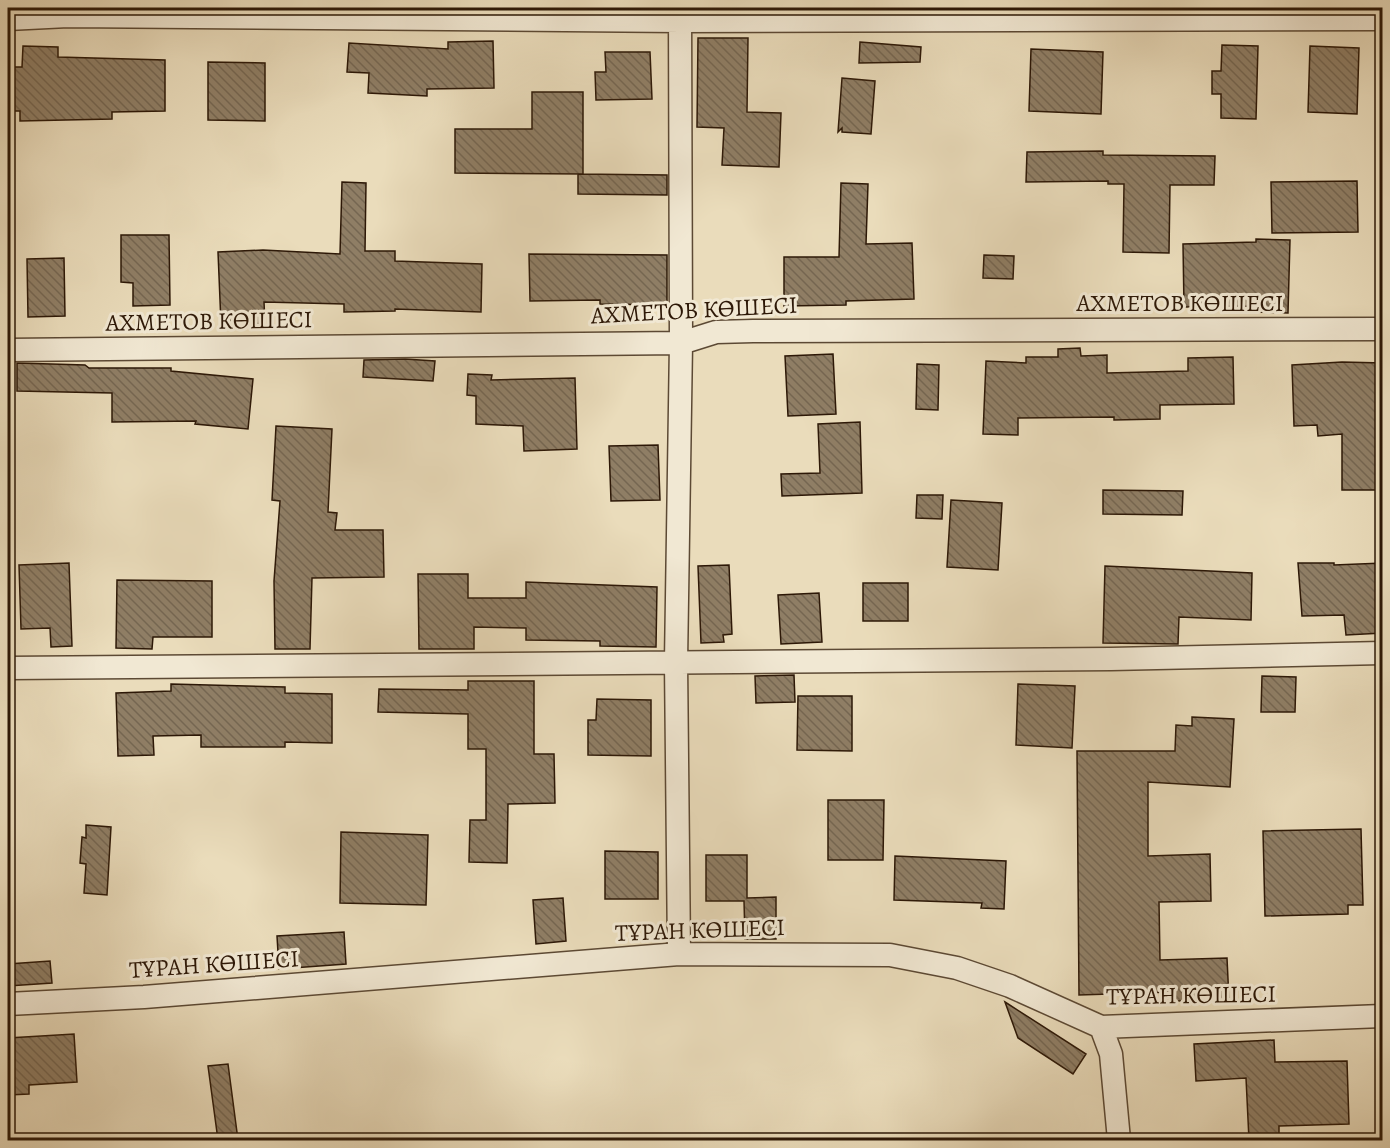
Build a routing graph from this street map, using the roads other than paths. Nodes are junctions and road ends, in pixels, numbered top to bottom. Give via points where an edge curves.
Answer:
1 (680, 14) edge
2 (8, 19) edge
3 (1383, 19) edge
4 (1383, 329) edge
5 (681, 343) junction
6 (8, 350) edge
7 (1383, 653) edge
8 (676, 662) junction
9 (8, 668) edge
10 (679, 954) junction
11 (8, 1004) edge
12 (1383, 1016) edge
13 (1101, 1027) junction
14 (1119, 1140) edge

1 - 2 street
1 - 3 street
1 - 5 street
4 - 5 street, АХМЕТОВ КӨШЕСІ via 716,332
5 - 6 street, АХМЕТОВ КӨШЕСІ
5 - 8 street
7 - 8 street
8 - 9 street
8 - 10 street
10 - 11 street, ТҰРАН КӨШЕСІ via 144,997
10 - 13 street, ТҰРАН КӨШЕСІ via 890,955 957,968 1000,982
12 - 13 street, ТҰРАН КӨШЕСІ
13 - 14 street via 1111,1054

